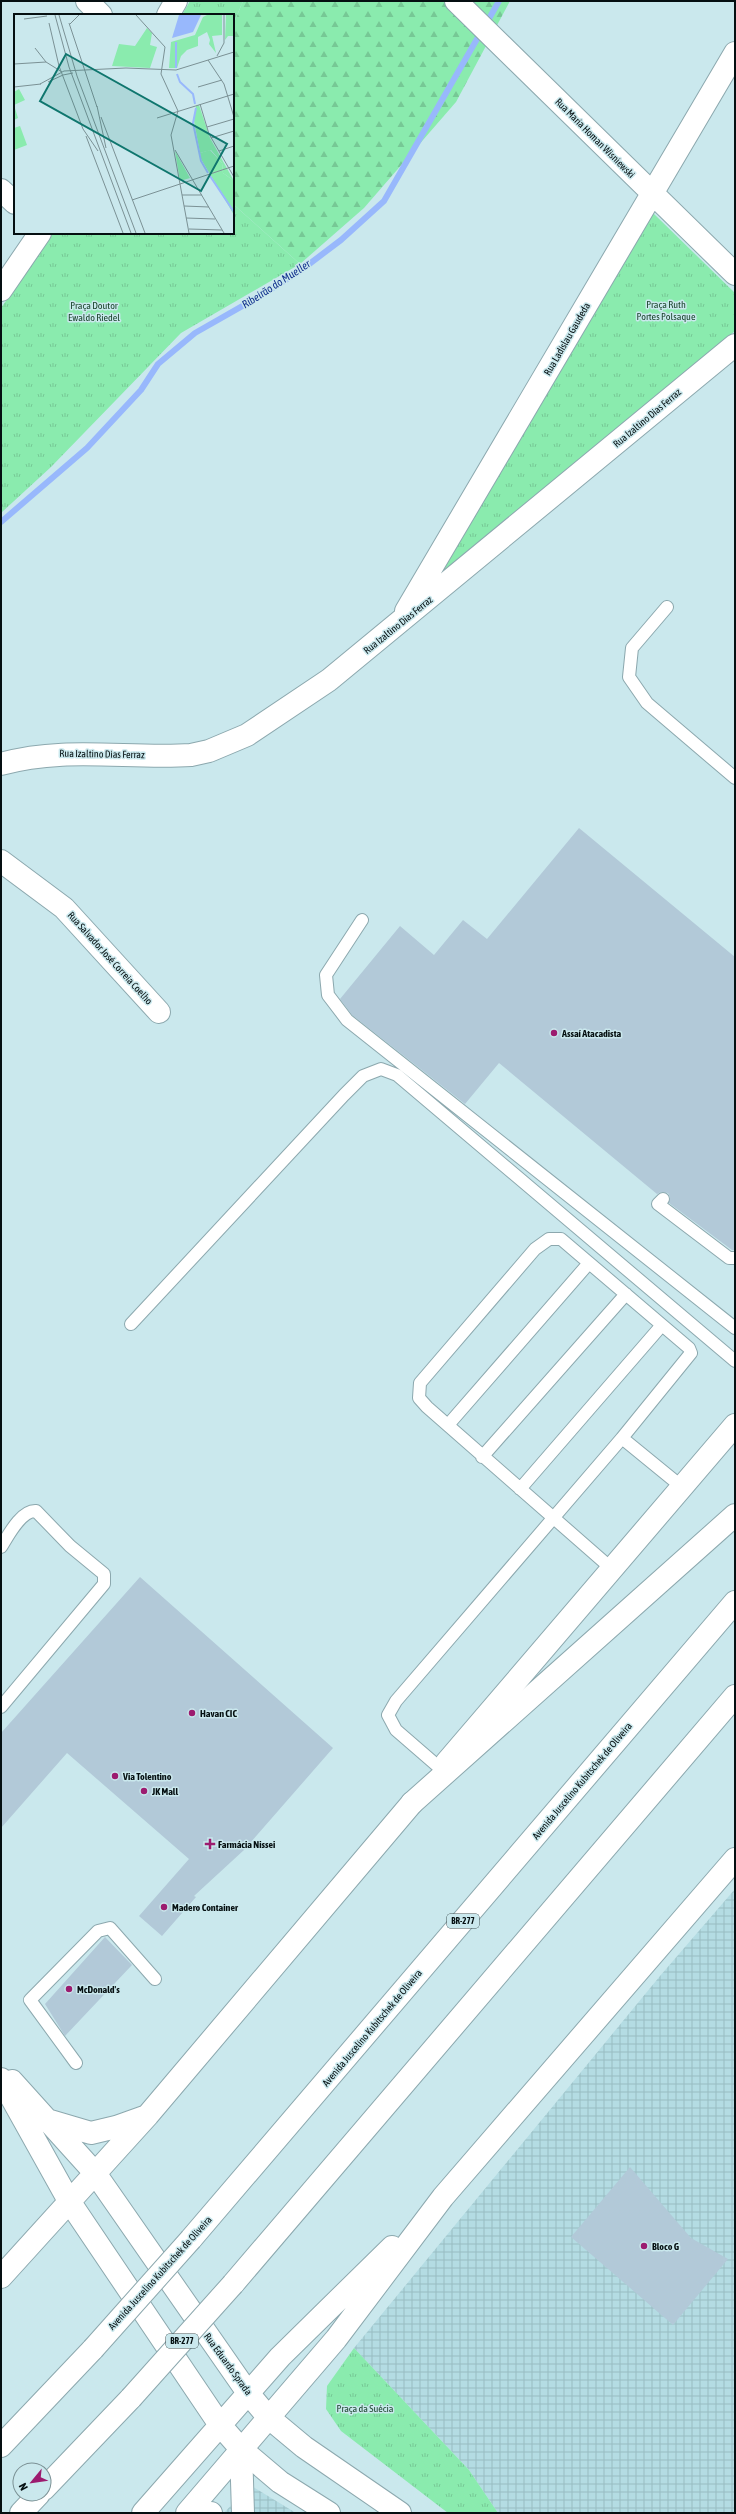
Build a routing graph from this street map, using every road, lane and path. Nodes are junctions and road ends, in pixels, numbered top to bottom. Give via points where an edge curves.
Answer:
1 (87, 1) edge
2 (176, 1) edge
3 (456, 1) edge
4 (100, 14) edge
5 (169, 14) edge
6 (735, 53) edge
7 (1, 190) edge
8 (652, 194) junction
9 (14, 202) edge
10 (39, 234) edge
11 (735, 274) edge
12 (1, 290) edge
13 (735, 345) edge
14 (667, 607) dead end
15 (399, 625) junction
16 (1, 764) edge
17 (735, 778) edge
18 (1, 861) edge
19 (362, 920) dead end
20 (160, 1012) dead end
21 (660, 1202) dead end
22 (735, 1258) edge
23 (589, 1263) junction
24 (626, 1294) junction
25 (131, 1324) dead end
26 (662, 1325) junction
27 (735, 1328) edge
28 (735, 1361) edge
29 (448, 1425) junction
30 (735, 1425) edge
31 (622, 1438) junction
32 (482, 1456) junction
33 (682, 1487) junction
34 (520, 1489) junction
35 (735, 1515) edge
36 (554, 1518) junction
37 (1, 1547) edge
38 (612, 1569) junction
39 (735, 1602) edge
40 (735, 1696) edge
41 (1, 1707) edge
42 (441, 1769) junction
43 (412, 1803) junction
44 (735, 1859) edge
45 (155, 1979) dead end
46 (76, 2063) dead end
47 (1, 2068) edge
48 (1, 2079) edge
49 (148, 2115) junction
50 (47, 2120) junction
51 (95, 2173) junction
52 (443, 2197) junction
53 (69, 2201) junction
54 (1, 2276) edge
55 (248, 2393) junction
56 (268, 2416) junction
57 (220, 2425) junction
58 (1, 2446) edge
59 (241, 2449) junction
60 (52, 2481) edge
61 (31, 2502) edge
62 (21, 2513) edge
63 (143, 2513) edge
64 (188, 2513) edge
65 (211, 2513) edge
66 (243, 2513) edge
67 (329, 2513) edge
68 (400, 2513) edge

1 - 4 main road
2 - 5 main road
3 - 8 main road, Rua Maria Homan Wisniewski
6 - 8 main road, Rua Ladislau Gaudeda
7 - 9 main road
8 - 11 main road, Rua Maria Homan Wisniewski
8 - 15 main road, Rua Ladislau Gaudeda
10 - 12 main road
13 - 15 main road, Rua Izaltino Dias Ferraz
14 - 17 lane via 632,648 629,677 647,703
15 - 16 main road, Rua Izaltino Dias Ferraz via 330,680 270,722 209,751 172,756 47,754
18 - 20 main road, Rua Salvador José Correia Coelho via 64,908
19 - 27 lane via 326,975 328,995 347,1020
21 - 22 lane via 729,1258
23 - 24 lane
23 - 29 lane
23 - 29 lane via 561,1239 549,1239 535,1249 420,1384 419,1398
24 - 26 lane
24 - 32 lane
25 - 28 lane via 344,1095 363,1076 381,1069 397,1075
26 - 31 lane via 689,1348 691,1353
26 - 34 lane
29 - 32 lane
30 - 33 main road
31 - 33 lane
31 - 36 lane
32 - 34 lane
33 - 38 main road
34 - 36 lane
35 - 43 main road
36 - 38 lane
36 - 42 lane via 396,1700 388,1715 396,1730
37 - 41 lane via 13,1528 28,1512 36,1511 70,1546 104,1574 106,1580
38 - 42 main road
39 - 58 main road, Avenida Juscelino Kubitschek de Oliveira / BR-277, bridge via 191,2239 93,2349
40 - 60 main road, BR-277, bridge via 233,2284 131,2398
42 - 43 main road
43 - 49 main road
44 - 52 main road
45 - 46 lane via 110,1928 98,1930 30,2000
47 - 50 main road, Rua Eduardo Sprada
48 - 53 main road
49 - 50 main road via 91,2133
49 - 51 main road
50 - 51 main road, Rua Eduardo Sprada
51 - 53 main road
51 - 55 main road, Rua Eduardo Sprada
52 - 55 main road via 316,2320
52 - 56 main road via 336,2339
53 - 54 main road
53 - 57 main road
55 - 56 main road, Rua Eduardo Sprada
55 - 57 main road
56 - 59 main road
56 - 68 main road, Rua Eduardo Sprada via 304,2447
57 - 59 main road
57 - 63 main road
59 - 64 main road
59 - 66 main road
59 - 67 main road via 280,2482
61 - 62 main road
64 - 65 main road

